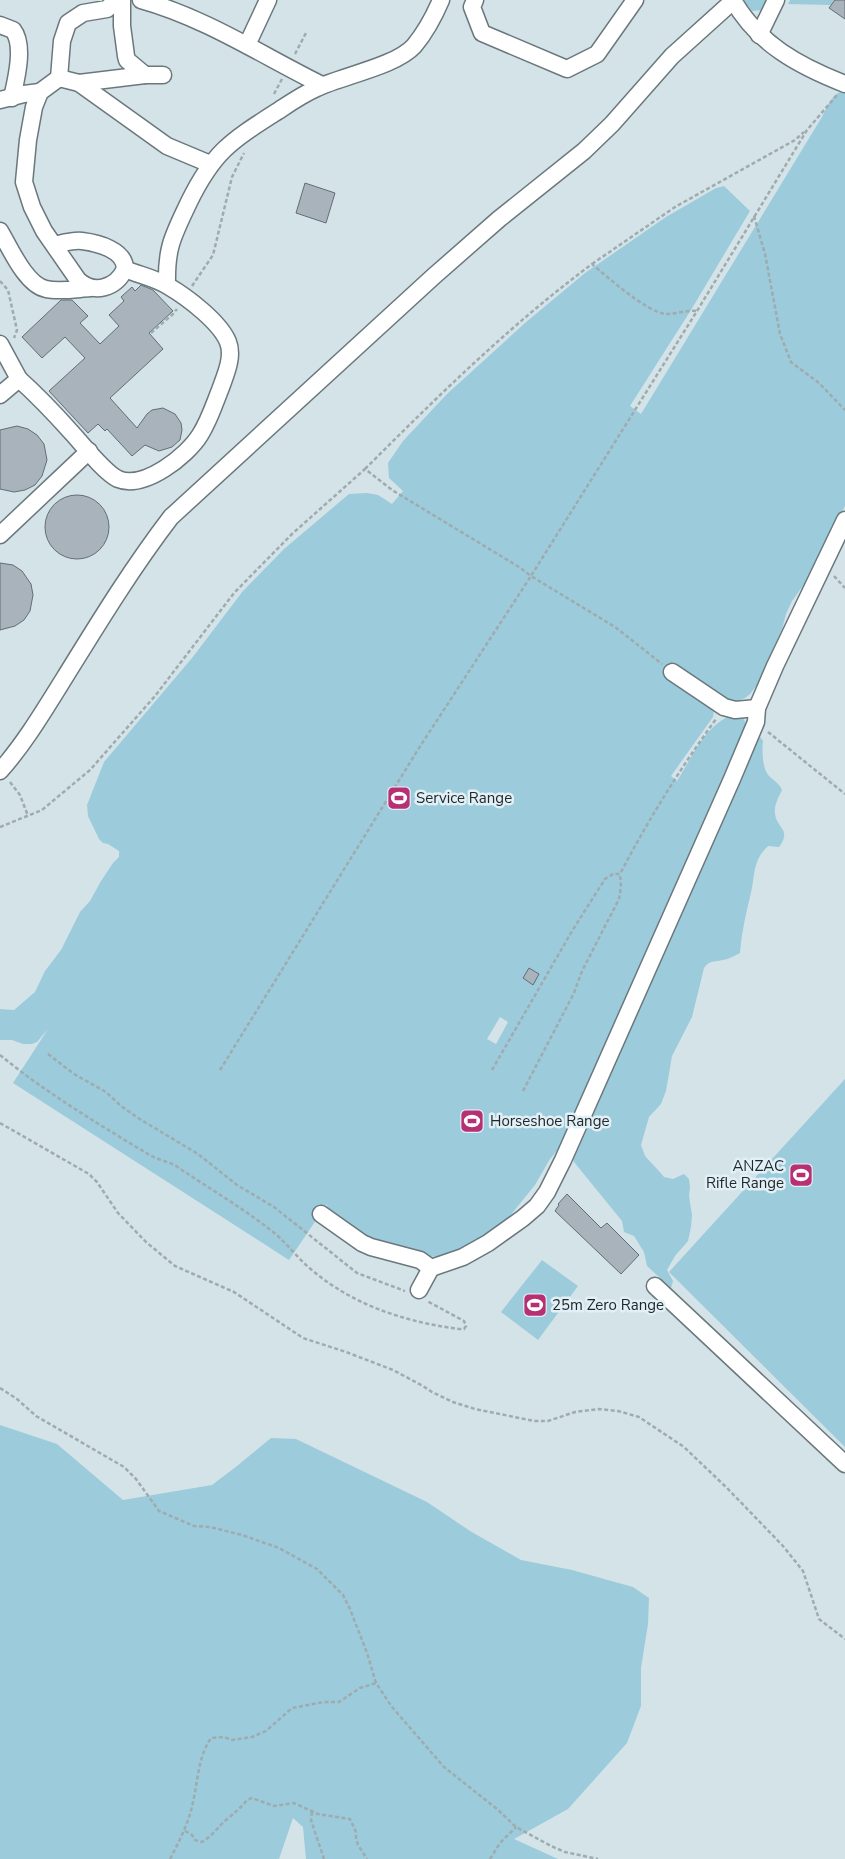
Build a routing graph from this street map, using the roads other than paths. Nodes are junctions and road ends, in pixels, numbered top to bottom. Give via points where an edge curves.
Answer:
1 (116, 0) edge
2 (122, 0) edge
3 (141, 0) edge
4 (268, 0) edge
5 (441, 0) edge
6 (475, 0) edge
7 (635, 0) edge
8 (776, 0) edge
9 (733, 1) edge
10 (0, 25) edge
11 (758, 35) junction
12 (247, 45) junction
13 (146, 75) junction
14 (163, 75) dead end
15 (59, 78) junction
16 (79, 83) junction
17 (322, 85) junction
18 (842, 89) edge
19 (40, 92) junction
20 (6, 99) edge
21 (210, 164) junction
22 (0, 231) edge
23 (55, 245) junction
24 (125, 269) junction
25 (167, 285) junction
26 (90, 288) junction
27 (2, 352) edge
28 (19, 379) junction
29 (0, 395) edge
30 (89, 451) junction
31 (845, 520) edge
32 (0, 536) edge
33 (672, 672) road end
34 (756, 715) junction
35 (2, 774) edge
36 (321, 1214) dead end
37 (431, 1268) junction
38 (655, 1286) dead end
39 (419, 1290) road end
40 (845, 1464) edge

1 - 15 lane via 107,9 83,14 68,23 62,41
2 - 13 lane via 126,56
3 - 12 lane via 184,15
4 - 12 lane
5 - 17 lane via 408,51
6 - 7 lane via 472,7 482,33 567,69 597,54
8 - 11 lane
9 - 11 lane
9 - 35 lane via 672,56 584,151 434,276 171,517 144,552
10 - 20 lane via 13,30 17,39 18,66
11 - 18 lane
12 - 17 lane
13 - 14 lane
13 - 16 lane
15 - 16 lane
15 - 19 lane
16 - 21 lane via 167,146
17 - 21 lane via 238,137
19 - 20 lane
19 - 23 lane via 30,129 25,185 38,220
21 - 25 lane via 169,245
22 - 26 lane via 28,278 38,286 50,290
23 - 24 lane via 79,241 103,247 120,255
23 - 26 lane via 78,280
24 - 25 lane
24 - 26 lane via 107,288
25 - 30 lane via 211,318 227,339 230,351 228,365 208,421 199,437 171,464 137,481 114,476
27 - 28 lane
28 - 29 lane
28 - 30 lane
30 - 32 lane
31 - 34 lane via 775,666
33 - 34 lane via 724,707
34 - 37 lane via 732,779 551,1186 537,1206 488,1243 463,1257
36 - 37 lane via 362,1243 420,1260
37 - 39 lane
38 - 40 lane

